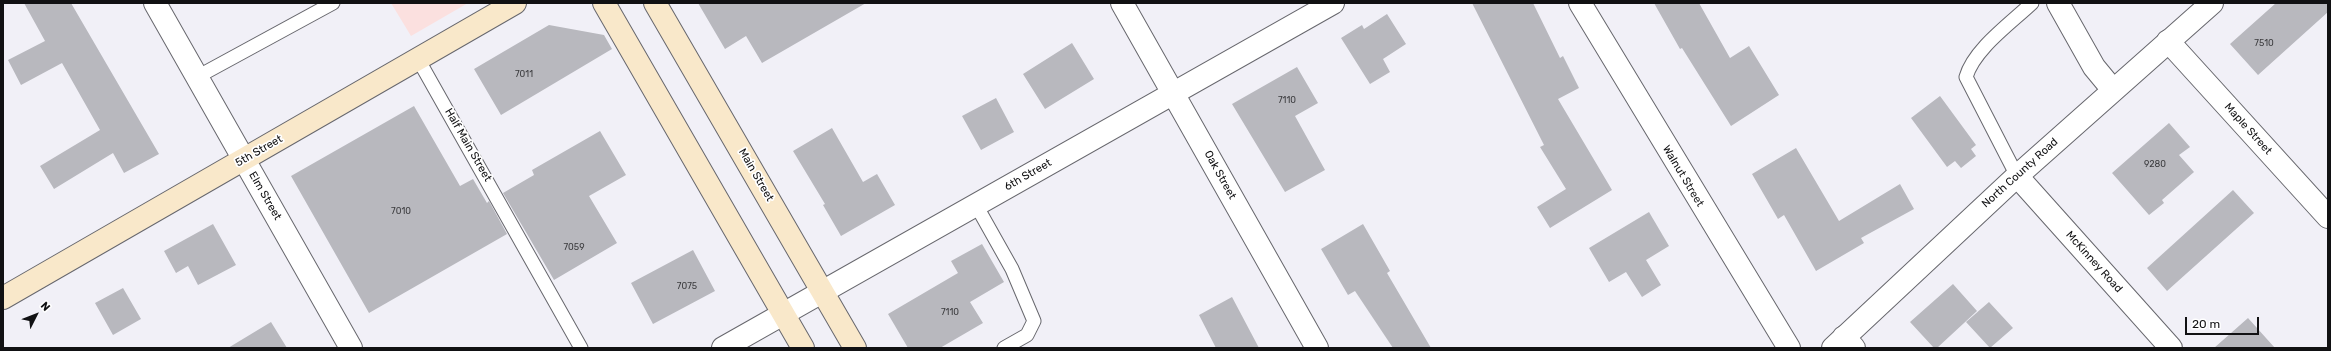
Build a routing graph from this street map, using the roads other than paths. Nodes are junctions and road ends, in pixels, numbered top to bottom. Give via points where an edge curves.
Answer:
1 (155, 3) edge
2 (333, 3) edge
3 (515, 3) edge
4 (604, 3) edge
5 (655, 3) edge
6 (1122, 3) edge
7 (1333, 3) edge
8 (1580, 3) edge
9 (2032, 3) edge
10 (2058, 3) edge
11 (2212, 3) edge
12 (2168, 42) junction
13 (418, 59) junction
14 (197, 77) junction
15 (2113, 90) junction
16 (1174, 93) junction
17 (244, 160) junction
18 (2017, 176) junction
19 (976, 205) junction
20 (2328, 217) edge
21 (823, 291) junction
22 (3, 298) edge
23 (784, 314) junction
24 (1844, 344) edge
25 (351, 348) edge
26 (582, 348) edge
27 (723, 348) edge
28 (803, 348) edge
29 (855, 348) edge
30 (1004, 348) edge
31 (1317, 348) edge
32 (1789, 348) edge
33 (2171, 348) edge

1 - 14 street, Elm Street
2 - 14 lane
3 - 13 main road, 5th Street
4 - 23 main road
5 - 21 main road, Main Street
6 - 16 street, Oak Street
7 - 16 street, 6th Street
8 - 32 street, Walnut Street
9 - 18 lane via 1977,54 1966,77
10 - 15 street via 2094,67
11 - 12 street, North County Road
12 - 15 street, North County Road
12 - 20 street, Maple Street
13 - 17 main road, 5th Street
13 - 26 lane, Half Main Street
14 - 17 street, Elm Street
15 - 18 street, North County Road
16 - 19 street, 6th Street
16 - 31 street, Oak Street
17 - 22 main road, 5th Street
17 - 25 street, Elm Street
18 - 24 street, North County Road
18 - 33 street, McKinney Road
19 - 21 street, 6th Street
19 - 30 lane via 1012,269 1034,321 1027,335
21 - 23 street, 6th Street
21 - 29 main road, Main Street
23 - 27 street, 6th Street
23 - 28 main road

